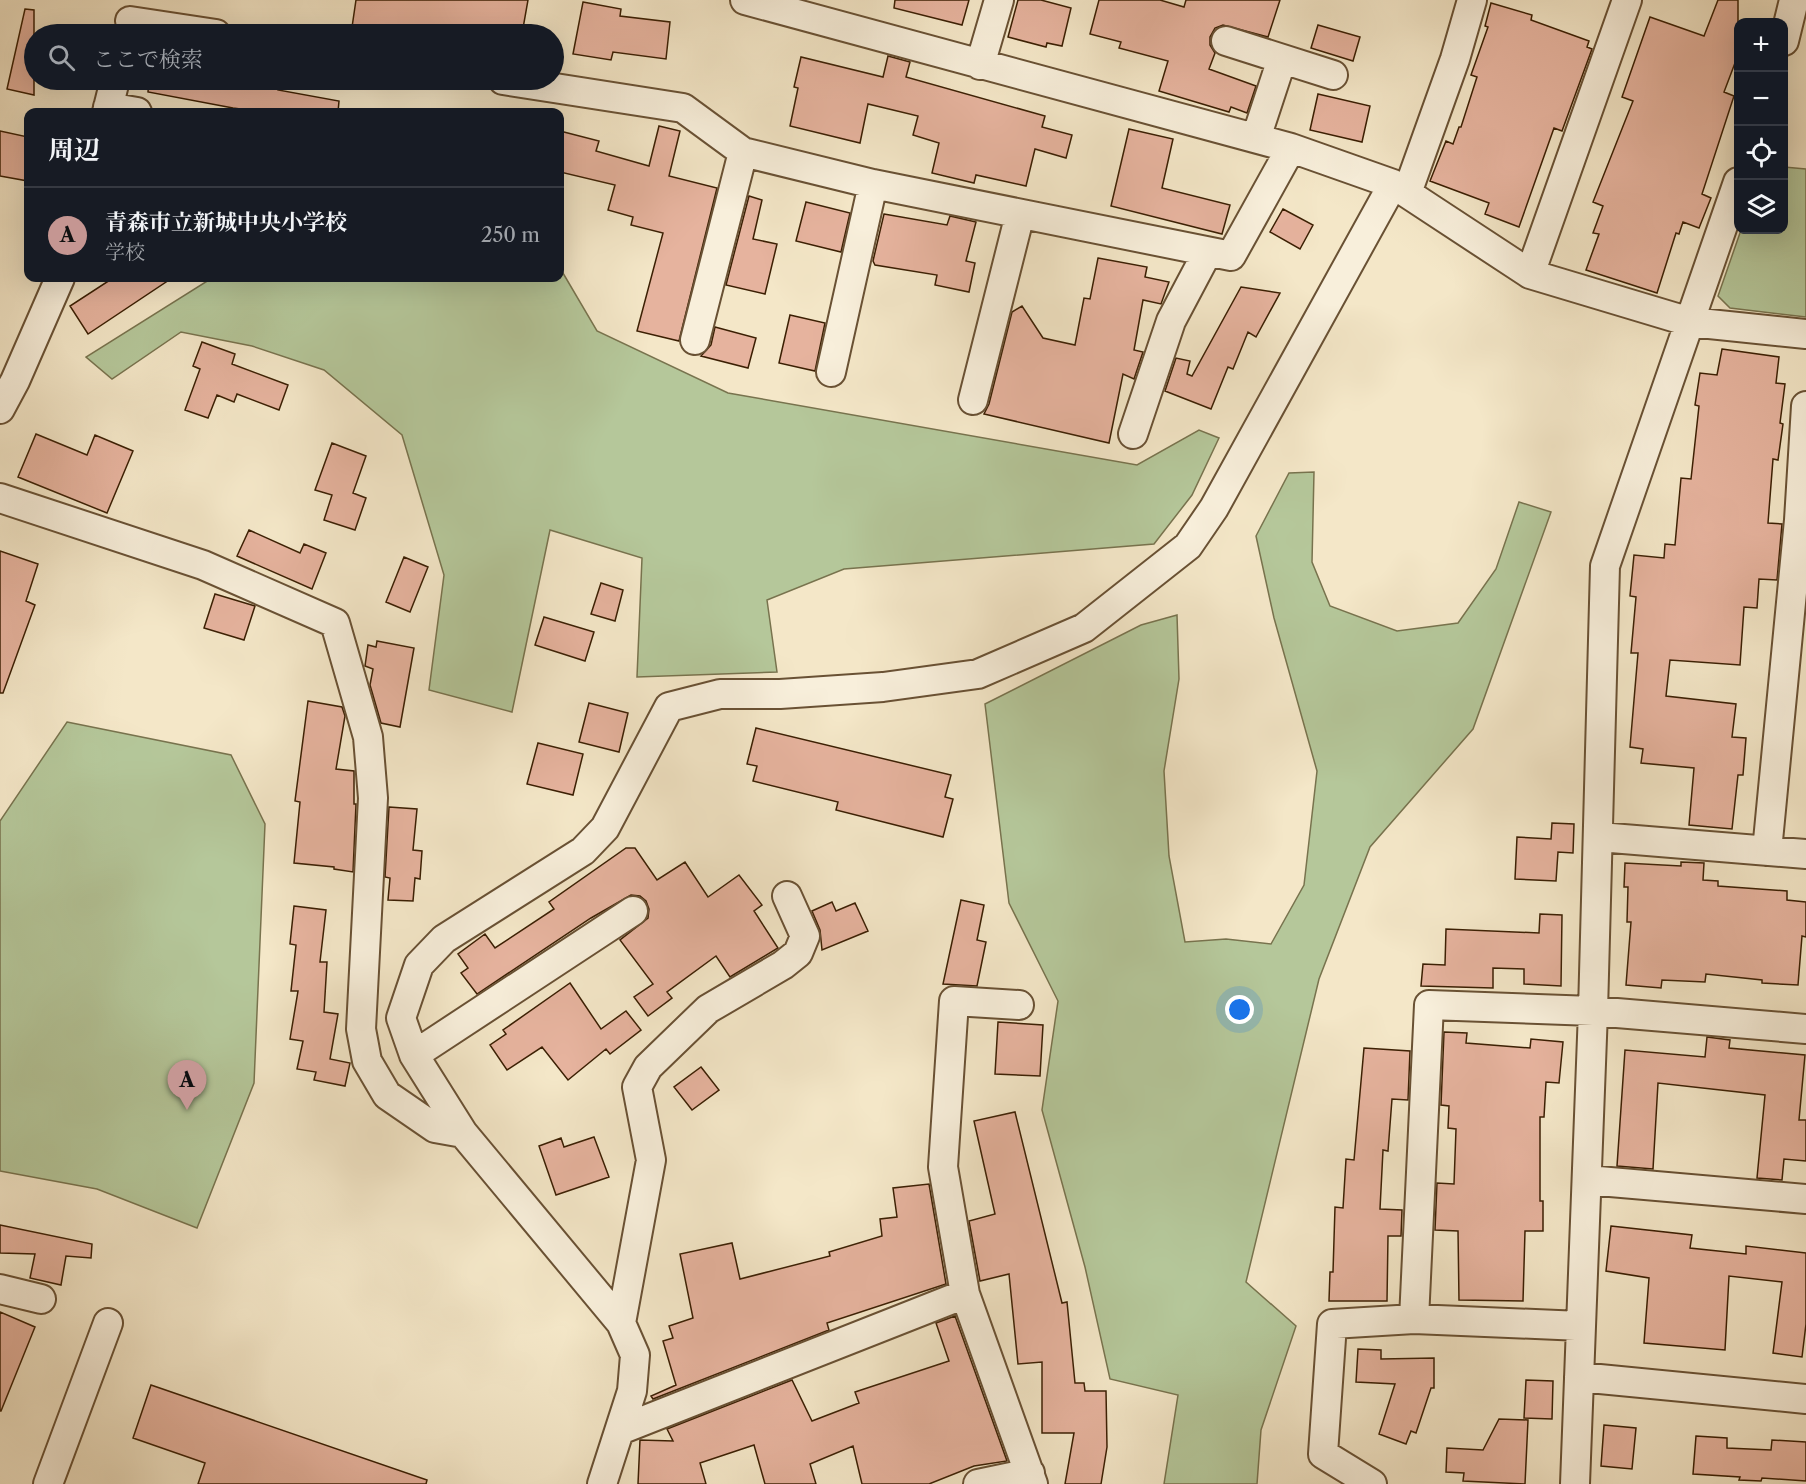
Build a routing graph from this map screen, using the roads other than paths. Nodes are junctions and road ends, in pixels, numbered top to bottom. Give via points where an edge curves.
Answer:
1 (745, 0) edge
2 (999, 0) edge
3 (1472, 0) edge
4 (1627, 0) edge
5 (1794, 0) edge
6 (132, 18) edge
7 (164, 24) edge
8 (1788, 25) edge
9 (1226, 41) dead end
10 (1282, 59) junction
11 (980, 65) junction
12 (1333, 75) dead end
13 (564, 89) edge
14 (112, 90) edge
15 (108, 108) edge
16 (1256, 138) junction
17 (1292, 148) junction
18 (743, 152) junction
19 (873, 184) junction
20 (1400, 188) junction
21 (1734, 194) edge
22 (1020, 214) junction
23 (1207, 253) junction
24 (1530, 274) junction
25 (58, 282) edge
26 (1690, 322) junction
27 (1806, 334) edge
28 (695, 340) dead end
29 (8, 369) edge
30 (831, 372) dead end
31 (973, 400) dead end
32 (1806, 406) edge
33 (0, 409) edge
34 (1133, 434) dead end
35 (0, 498) edge
36 (1802, 521) edge
37 (1795, 688) edge
38 (1599, 837) junction
39 (1767, 851) junction
40 (1806, 854) edge
41 (787, 896) dead end
42 (633, 911) dead end
43 (1019, 1005) dead end
44 (1593, 1011) junction
45 (1806, 1029) edge
46 (414, 1055) junction
47 (463, 1132) junction
48 (1587, 1180) junction
49 (1806, 1199) edge
50 (0, 1289) edge
51 (965, 1294) junction
52 (41, 1299) dead end
53 (1414, 1319) junction
54 (108, 1323) dead end
55 (621, 1323) junction
56 (1581, 1326) junction
57 (1579, 1377) junction
58 (1806, 1399) edge
59 (620, 1430) junction
60 (1032, 1478) edge
61 (48, 1484) edge
62 (602, 1484) edge
63 (978, 1484) edge
64 (1372, 1484) edge
65 (1575, 1484) edge

1 - 11 street
2 - 11 street
3 - 20 street via 1455,59
4 - 24 street
5 - 8 street
6 - 7 street
9 - 10 street
10 - 12 street
10 - 16 street
11 - 16 street
13 - 18 street via 683,108
14 - 15 street
16 - 17 street
17 - 20 street
17 - 23 street via 1231,256
18 - 19 street
18 - 28 street
19 - 22 street
19 - 30 street
20 - 24 street
20 - 46 street via 1214,508 1188,546 1084,628 978,674 883,687 720,694 669,707 605,828 590,844 444,939 419,965 401,1018
21 - 26 street
22 - 23 street
22 - 31 street
23 - 34 street via 1171,321
24 - 26 street
25 - 29 street
26 - 27 street
26 - 38 street via 1605,566
29 - 33 street
32 - 36 street
35 - 47 street via 203,565 335,623 368,737 374,798 361,1029 367,1061 387,1095 435,1128
36 - 37 street
37 - 39 street
38 - 39 street
38 - 44 street
39 - 40 street
41 - 55 street via 805,936 798,953 708,1009 648,1067 638,1087 651,1160
42 - 46 street
43 - 51 street via 954,1001 943,1167
44 - 45 street
44 - 48 street
44 - 53 street via 1429,1005
46 - 47 street
47 - 55 street
48 - 49 street
48 - 56 street
50 - 52 street
51 - 59 street
51 - 60 street
53 - 56 street
53 - 64 street via 1332,1324 1323,1454
54 - 61 street
55 - 59 street via 635,1355 632,1391
56 - 57 street
57 - 58 street
57 - 65 street
59 - 62 street
60 - 63 street

